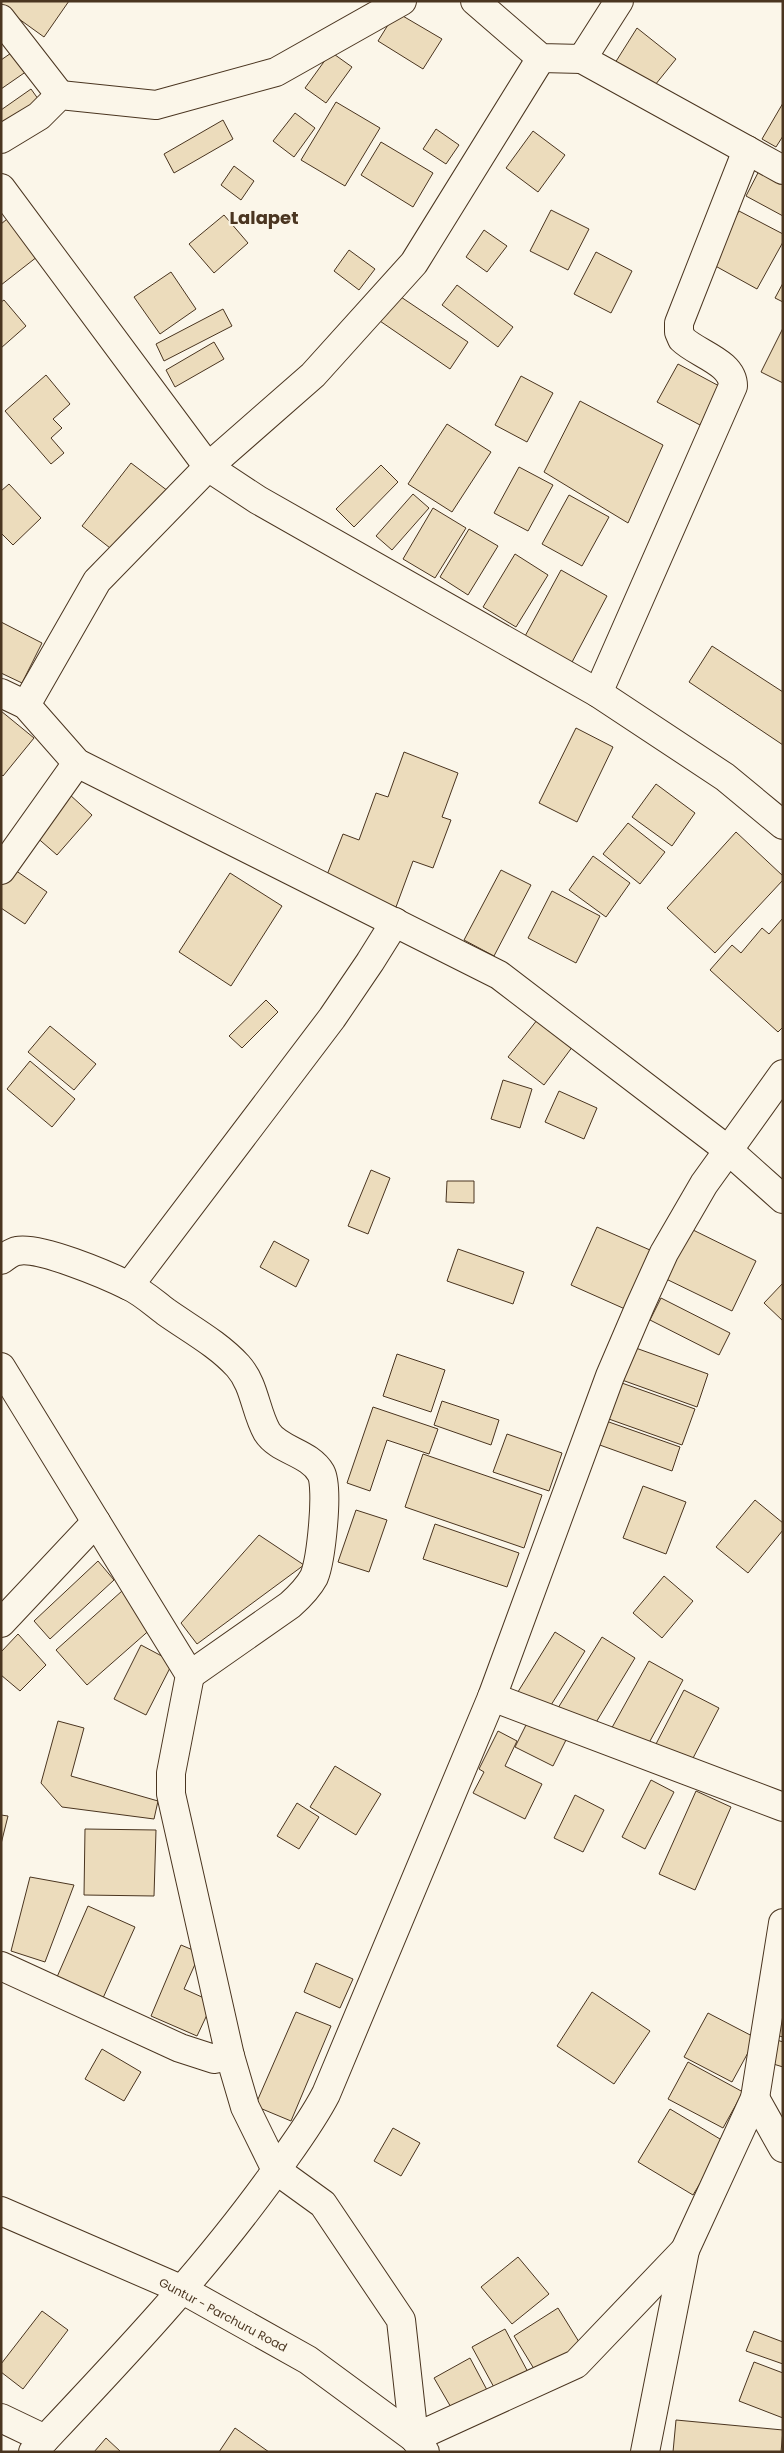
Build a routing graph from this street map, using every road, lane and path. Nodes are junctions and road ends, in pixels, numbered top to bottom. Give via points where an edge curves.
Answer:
1 (402, 1) edge
2 (475, 1) edge
3 (618, 1) edge
4 (1, 19) edge
5 (541, 58) junction
6 (582, 59) junction
7 (60, 95) junction
8 (1, 139) edge
9 (747, 150) junction
10 (783, 170) edge
11 (1, 188) edge
12 (208, 467) junction
13 (1, 693) edge
14 (598, 694) junction
15 (26, 704) junction
16 (77, 763) junction
17 (778, 814) edge
18 (1, 870) edge
19 (394, 922) junction
20 (783, 1074) edge
21 (728, 1150) junction
22 (783, 1200) edge
23 (1, 1260) edge
24 (129, 1286) junction
25 (1, 1368) edge
26 (96, 1522) junction
27 (1, 1624) edge
28 (190, 1675) junction
29 (492, 1697) junction
30 (783, 1807) edge
31 (783, 1923) edge
32 (1, 1966) edge
33 (230, 2056) junction
34 (755, 2098) junction
35 (783, 2148) edge
36 (276, 2170) junction
37 (1, 2211) edge
38 (684, 2250) junction
39 (183, 2290) junction
40 (1, 2418) edge
41 (419, 2445) edge
42 (39, 2446) edge
43 (645, 2452) edge

1 - 7 street via 276,72 258,77 156,105
2 - 5 street
3 - 6 street
4 - 7 street
5 - 6 street
5 - 12 street via 414,263 313,375
6 - 9 street
7 - 8 street via 39,116
9 - 10 street
9 - 14 street via 679,323 682,339 728,370 733,386
11 - 12 street
12 - 14 street via 258,500
12 - 15 street via 97,581
13 - 15 street
14 - 17 street
15 - 16 street
16 - 18 street
16 - 19 street
19 - 21 street via 499,975
19 - 24 street via 332,1018
20 - 21 street
21 - 22 street
21 - 29 street via 664,1253 610,1376
23 - 24 street via 16,1250 30,1251 55,1257
24 - 28 street via 220,1349 239,1367 249,1383 267,1432 321,1473 325,1491 320,1560 314,1578 303,1593 290,1606
25 - 26 street
26 - 27 street
26 - 28 street
28 - 33 street via 171,1773 171,1794
29 - 30 street
29 - 36 street via 326,2094 305,2132
31 - 34 street
32 - 33 street via 180,2048 214,2059
33 - 36 street via 245,2107
34 - 35 street
34 - 38 street
36 - 39 street
36 - 41 street via 323,2204 401,2320
37 - 39 street, Guntur - Parchuru Road
38 - 41 street via 576,2364
38 - 43 street
39 - 41 street, Guntur - Parchuru Road via 308,2360
39 - 42 street
40 - 42 street

